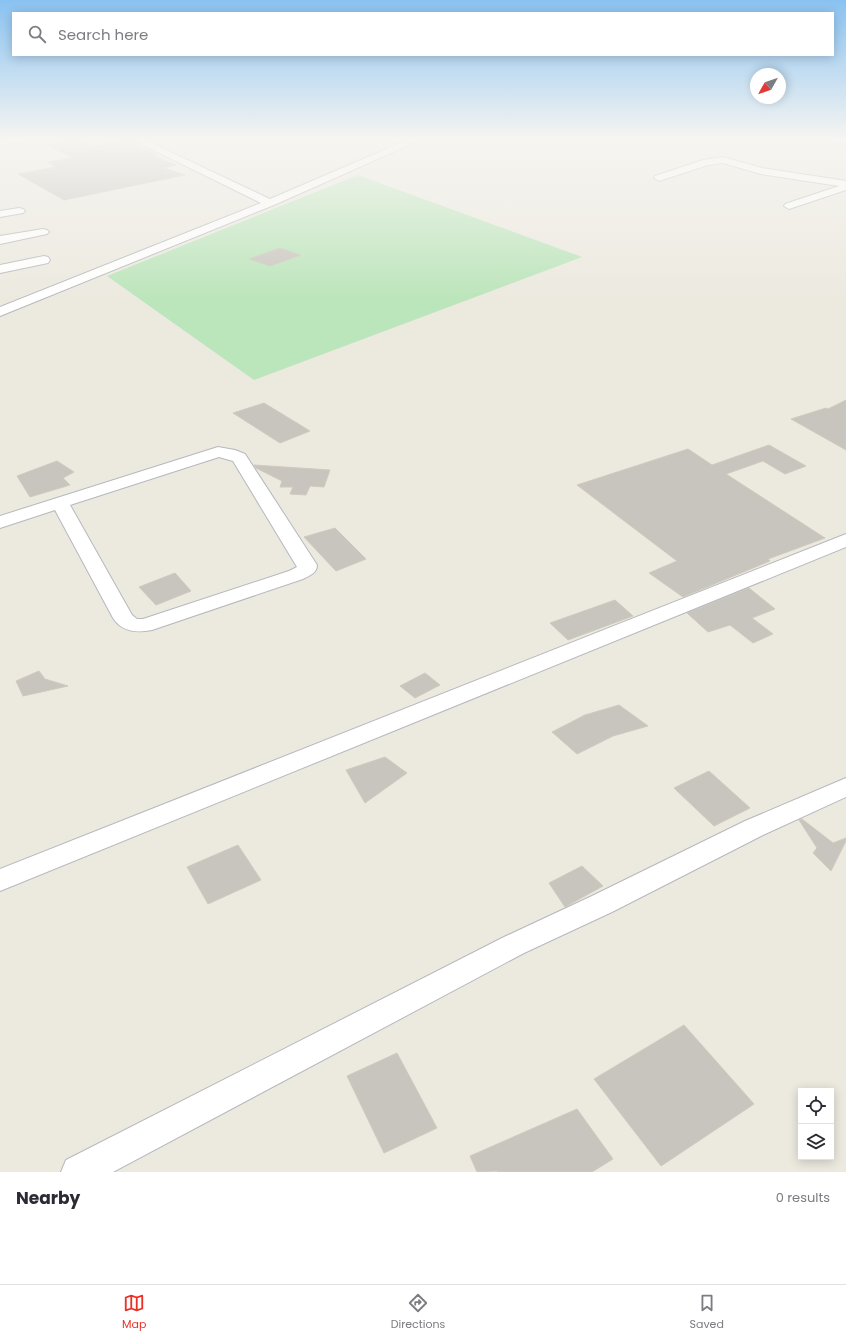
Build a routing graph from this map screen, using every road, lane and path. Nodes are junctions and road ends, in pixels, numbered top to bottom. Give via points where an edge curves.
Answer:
1 (248, 193) edge
2 (294, 193) edge
3 (829, 193) edge
4 (270, 203) junction
5 (789, 206) dead end
6 (20, 211) dead end
7 (0, 214) edge
8 (43, 232) dead end
9 (0, 240) edge
10 (44, 260) dead end
11 (0, 269) edge
12 (0, 312) edge
13 (60, 503) junction
14 (0, 522) edge
15 (846, 540) edge
16 (846, 787) edge
17 (0, 880) edge
18 (78, 1172) edge

1 - 4 street
2 - 4 street
3 - 5 street
4 - 12 street
6 - 7 street
8 - 9 street
10 - 11 street
13 - 13 street via 123,618 134,626 145,625 296,575 307,568 239,458 232,454 218,452
13 - 14 street
15 - 17 street
16 - 18 street via 754,828 602,904 514,944

